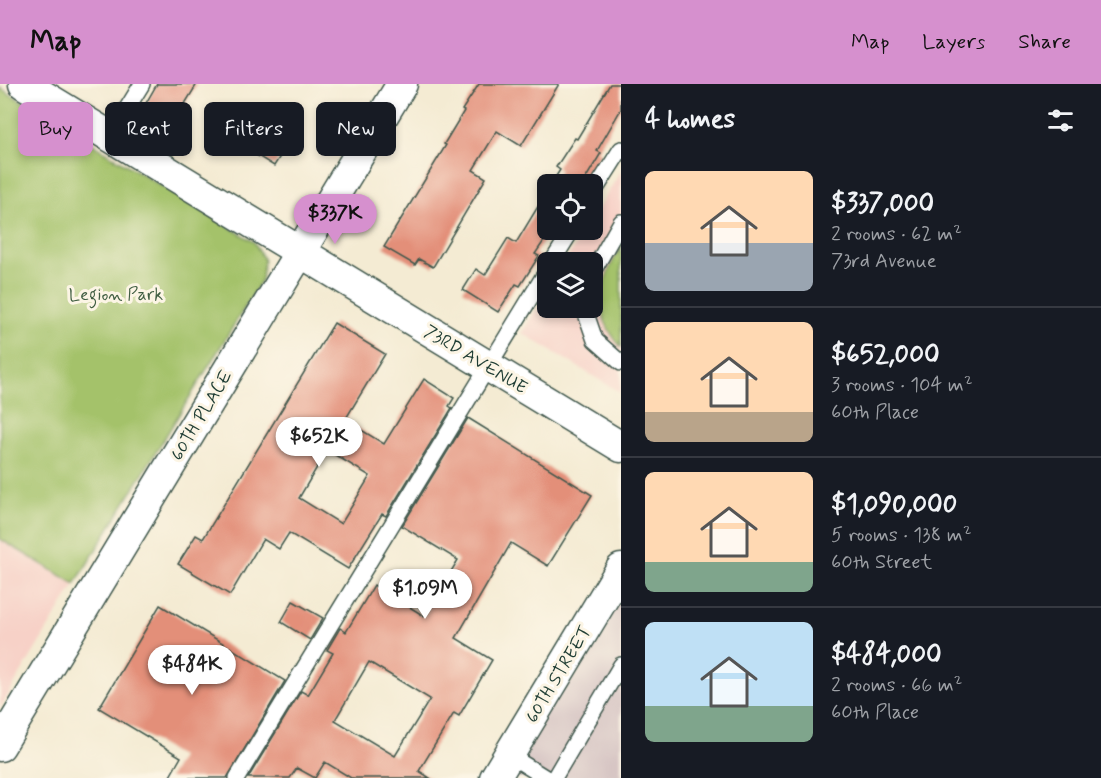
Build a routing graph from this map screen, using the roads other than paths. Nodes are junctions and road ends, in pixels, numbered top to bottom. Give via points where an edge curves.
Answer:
1 (24, 84) edge
2 (142, 84) edge
3 (402, 84) edge
4 (131, 102) edge
5 (105, 133) edge
6 (621, 149) edge
7 (143, 156) edge
8 (603, 178) edge
9 (621, 222) edge
10 (300, 252) junction
11 (603, 254) edge
12 (537, 287) edge
13 (587, 318) edge
14 (621, 363) edge
15 (488, 366) junction
16 (621, 447) edge
17 (621, 569) edge
18 (621, 665) edge
19 (0, 746) edge
20 (502, 767) edge
21 (237, 778) edge
22 (546, 778) edge
23 (554, 778) edge

1 - 5 street, 73RD AVENUE
2 - 4 lane
3 - 10 street, 60TH PLACE
6 - 8 lane
7 - 10 street, 73RD AVENUE
9 - 11 lane
10 - 15 street, 73RD AVENUE
10 - 19 street, 60TH PLACE
12 - 15 lane
13 - 14 lane via 594,340
15 - 16 street, 73RD AVENUE
15 - 21 lane
17 - 20 street, 60TH STREET
18 - 23 lane
20 - 22 lane

